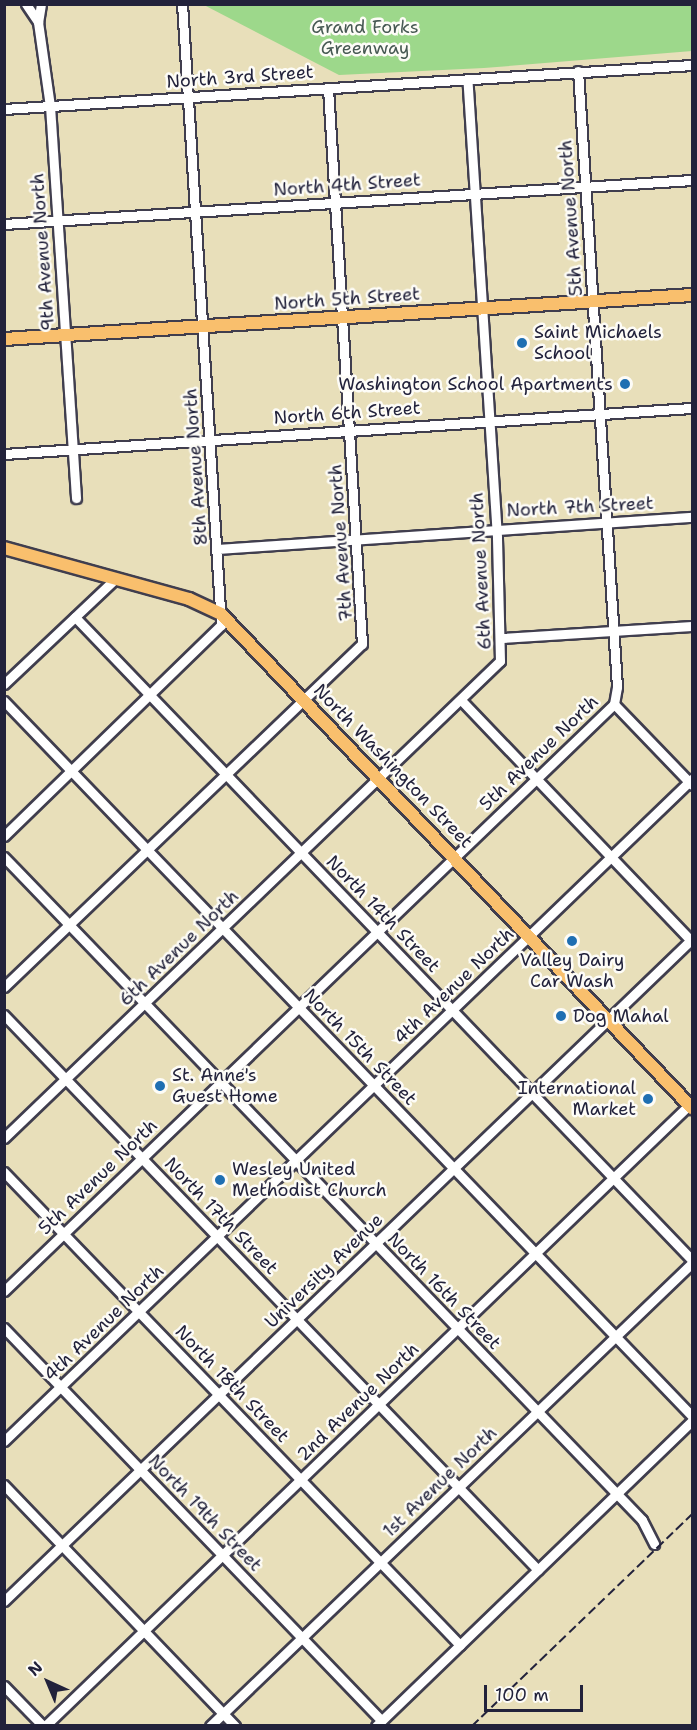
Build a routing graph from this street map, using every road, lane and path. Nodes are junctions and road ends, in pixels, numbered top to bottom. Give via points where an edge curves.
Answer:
1 (26, 4) edge
2 (41, 4) edge
3 (182, 4) edge
4 (38, 22) junction
5 (693, 64) edge
6 (578, 72) junction
7 (467, 79) junction
8 (327, 88) junction
9 (189, 97) junction
10 (50, 106) junction
11 (4, 109) edge
12 (693, 180) edge
13 (585, 186) junction
14 (474, 194) junction
15 (335, 202) junction
16 (196, 212) junction
17 (57, 220) junction
18 (4, 224) edge
19 (693, 295) edge
20 (593, 302) junction
21 (482, 308) junction
22 (343, 318) junction
23 (204, 326) junction
24 (64, 335) junction
25 (4, 339) edge
26 (693, 408) edge
27 (600, 413) junction
28 (488, 420) junction
29 (349, 430) junction
30 (211, 439) junction
31 (72, 449) junction
32 (4, 454) edge
33 (76, 498) dead end
34 (693, 517) edge
35 (607, 523) junction
36 (496, 529) junction
37 (356, 539) junction
38 (4, 548) edge
39 (218, 549) junction
40 (114, 580) junction
41 (221, 614) junction
42 (75, 617) junction
43 (693, 626) edge
44 (614, 631) junction
45 (502, 638) junction
46 (4, 684) edge
47 (151, 695) junction
48 (304, 699) junction
49 (4, 700) edge
50 (461, 700) junction
51 (614, 704) junction
52 (72, 771) junction
53 (224, 773) junction
54 (380, 778) junction
55 (536, 779) junction
56 (692, 782) edge
57 (4, 836) edge
58 (147, 849) junction
59 (302, 853) junction
60 (455, 856) junction
61 (4, 857) edge
62 (611, 857) junction
63 (70, 925) junction
64 (224, 928) junction
65 (377, 931) junction
66 (530, 935) junction
67 (692, 940) edge
68 (4, 987) edge
69 (145, 1004) junction
70 (299, 1007) junction
71 (453, 1010) junction
72 (4, 1015) edge
73 (610, 1018) junction
74 (67, 1079) junction
75 (220, 1083) junction
76 (375, 1085) junction
77 (532, 1093) junction
78 (691, 1105) edge
79 (4, 1138) edge
80 (141, 1159) junction
81 (296, 1160) junction
82 (454, 1168) junction
83 (4, 1172) edge
84 (615, 1178) junction
85 (64, 1233) junction
86 (218, 1236) junction
87 (376, 1244) junction
88 (536, 1253) junction
89 (693, 1261) edge
90 (4, 1291) edge
91 (139, 1312) junction
92 (298, 1319) junction
93 (4, 1328) edge
94 (458, 1329) junction
95 (615, 1336) junction
96 (62, 1388) junction
97 (219, 1395) junction
98 (379, 1404) junction
99 (537, 1411) junction
100 (693, 1416) edge
101 (693, 1421) edge
102 (4, 1442) edge
103 (141, 1470) junction
104 (301, 1479) junction
105 (4, 1485) edge
106 (459, 1487) junction
107 (617, 1494) junction
108 (654, 1544) dead end
109 (62, 1545) junction
110 (222, 1555) junction
111 (381, 1562) junction
112 (538, 1569) junction
113 (4, 1601) edge
114 (144, 1630) junction
115 (302, 1638) junction
116 (460, 1645) junction
117 (4, 1686) edge
118 (223, 1713) junction
119 (379, 1723) edge
120 (44, 1725) edge
121 (210, 1725) edge
122 (235, 1725) edge

1 - 4 street
2 - 4 street, 9th Avenue North
3 - 9 street, 8th Avenue North
4 - 10 street, 9th Avenue North
5 - 6 street, North 3rd Street
6 - 7 street, North 3rd Street
6 - 13 street, 5th Avenue North
7 - 8 street, North 3rd Street
7 - 14 street, 6th Avenue North
8 - 9 street, North 3rd Street
8 - 15 street, 7th Avenue North
9 - 10 street, North 3rd Street
9 - 16 street, 8th Avenue North
10 - 11 street, North 3rd Street
10 - 17 street, 9th Avenue North
12 - 13 street, North 4th Street
13 - 14 street, North 4th Street
13 - 20 street, 5th Avenue North
14 - 15 street, North 4th Street
14 - 21 street, 6th Avenue North
15 - 16 street, North 4th Street
15 - 22 street, 7th Avenue North
16 - 17 street, North 4th Street
16 - 23 street, 8th Avenue North
17 - 18 street, North 4th Street
17 - 24 street, 9th Avenue North
19 - 20 main road, North 5th Street
20 - 21 main road, North 5th Street
20 - 27 street, 5th Avenue North
21 - 22 main road, North 5th Street
21 - 28 street, 6th Avenue North
22 - 23 main road, North 5th Street
22 - 29 street, 7th Avenue North
23 - 24 main road, North 5th Street
23 - 30 street, 8th Avenue North
24 - 25 main road, North 5th Street
24 - 31 street, 9th Avenue North
26 - 27 street, North 6th Street
27 - 28 street, North 6th Street
27 - 35 street, 5th Avenue North
28 - 29 street, North 6th Street
28 - 36 street, 6th Avenue North
29 - 30 street, North 6th Street
29 - 37 street, 7th Avenue North
30 - 31 street, North 6th Street
30 - 39 street, 8th Avenue North
31 - 32 street, North 6th Street
31 - 33 street, 9th Avenue North
34 - 35 street, North 7th Street
35 - 36 street, North 7th Street
35 - 44 street, 5th Avenue North
36 - 37 street, North 7th Street
36 - 45 street, 6th Avenue North
37 - 39 street, North 7th Street
37 - 48 street, 7th Avenue North via 362,644
38 - 40 main road, North Washington Street
39 - 41 street, 8th Avenue North
40 - 41 main road, North Washington Street via 189,599
40 - 42 street
41 - 47 street via 221,626
41 - 48 main road, North Washington Street
42 - 46 street
42 - 47 street, North 14th Street
43 - 44 street
44 - 45 street
44 - 51 street, 5th Avenue North via 618,687
45 - 50 street, 6th Avenue North via 500,661
47 - 52 street
47 - 53 street, North 14th Street
48 - 53 street, 7th Avenue North
48 - 54 main road, North Washington Street
49 - 52 street, North 15th Street
50 - 54 street, 6th Avenue North
50 - 55 street
51 - 55 street, 5th Avenue North
51 - 56 street
52 - 57 street
52 - 58 street, North 15th Street
53 - 58 street, 7th Avenue North
53 - 59 street, North 14th Street
54 - 59 street, 6th Avenue North
54 - 60 main road, North Washington Street
55 - 60 street, 5th Avenue North
55 - 62 street
56 - 62 street, 4th Avenue North
58 - 63 street, 7th Avenue North
58 - 64 street, North 15th Street
59 - 64 street, 6th Avenue North
59 - 65 street, North 14th Street
60 - 65 street, 5th Avenue North
60 - 66 main road, North Washington Street
61 - 63 street, North 16th Street
62 - 66 street, 4th Avenue North
62 - 67 street
63 - 68 street, 7th Avenue North
63 - 69 street, North 16th Street
64 - 69 street, 6th Avenue North
64 - 70 street, North 15th Street
65 - 70 street, 5th Avenue North
65 - 71 street, North 14th Street
66 - 71 street, 4th Avenue North
66 - 73 main road, North Washington Street
67 - 73 street, University Avenue
69 - 74 street, 6th Avenue North
69 - 75 street, North 16th Street
70 - 75 street, 5th Avenue North
70 - 76 street, North 15th Street
71 - 76 street, 4th Avenue North
71 - 77 street, North 14th Street
72 - 74 street, North 17th Street
73 - 77 street, University Avenue
73 - 78 main road, North Washington Street
74 - 79 street, 6th Avenue North
74 - 80 street, North 17th Street
75 - 80 street, 5th Avenue North
75 - 81 street, North 16th Street
76 - 81 street, 4th Avenue North
76 - 82 street, North 15th Street
77 - 82 street, University Avenue
77 - 84 street, North 14th Street
78 - 84 street, 2nd Avenue North
80 - 85 street, 5th Avenue North
80 - 86 street, North 17th Street
81 - 86 street, 4th Avenue North
81 - 87 street, North 16th Street
82 - 87 street, University Avenue
82 - 88 street, North 15th Street
83 - 85 street, North 18th Street
84 - 88 street, 2nd Avenue North
84 - 89 street, North 14th Street
85 - 90 street, 5th Avenue North
85 - 91 street, North 18th Street
86 - 91 street, 4th Avenue North
86 - 92 street, North 17th Street
87 - 92 street, University Avenue
87 - 94 street, North 16th Street
88 - 94 street, 2nd Avenue North
88 - 95 street, North 15th Street
89 - 95 street, 1st Avenue North
91 - 96 street, 4th Avenue North
91 - 97 street, North 18th Street
92 - 97 street, University Avenue
92 - 98 street, North 17th Street
93 - 96 street, North 19th Street
94 - 98 street, 2nd Avenue North
94 - 99 street, North 16th Street
95 - 99 street, 1st Avenue North
95 - 100 street, North 15th Street
96 - 102 street, 4th Avenue North
96 - 103 street, North 19th Street
97 - 103 street, University Avenue
97 - 104 street, North 18th Street
98 - 104 street, 2nd Avenue North
98 - 106 street, North 17th Street
99 - 106 street, 1st Avenue North
99 - 107 street, North 16th Street
101 - 107 street
103 - 109 street, University Avenue
103 - 110 street, North 19th Street
104 - 110 street, 2nd Avenue North
104 - 111 street, North 18th Street
105 - 109 street
106 - 111 street, 1st Avenue North
106 - 112 street, North 17th Street
107 - 108 street, North 16th Street via 642,1520
107 - 112 street
109 - 113 street, University Avenue
109 - 114 street
110 - 114 street, 2nd Avenue North
110 - 115 street, North 19th Street
111 - 115 street, 1st Avenue North
111 - 116 street, North 18th Street
112 - 116 street
114 - 118 street
114 - 120 street, 2nd Avenue North
115 - 118 street, 1st Avenue North
115 - 119 street, North 19th Street
116 - 119 street
117 - 120 street
118 - 121 street, 1st Avenue North
118 - 122 street

